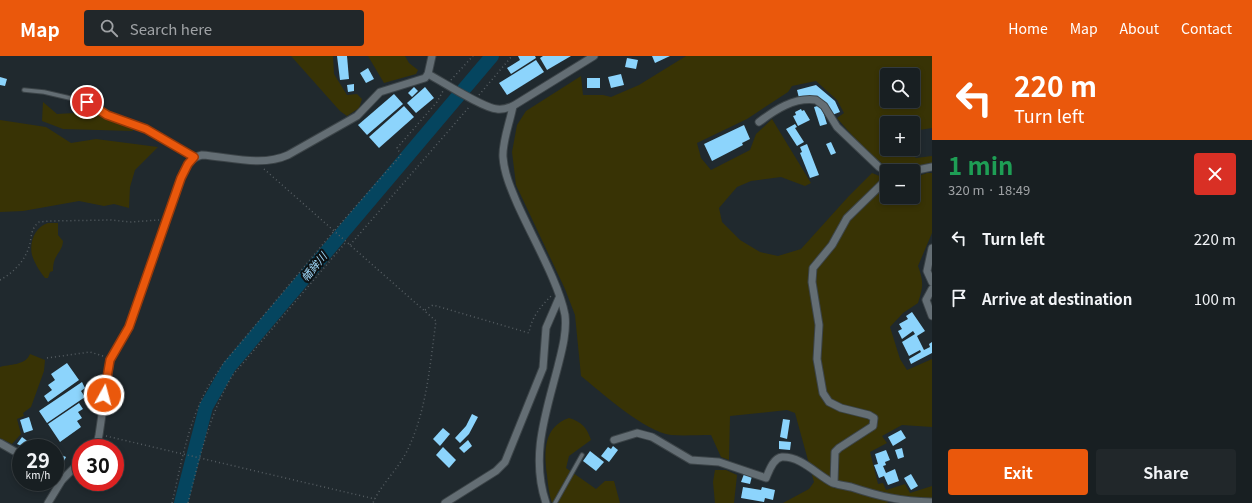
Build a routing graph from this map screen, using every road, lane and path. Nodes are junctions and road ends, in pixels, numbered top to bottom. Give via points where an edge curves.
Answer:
1 (432, 56) edge
2 (473, 56) edge
3 (512, 56) edge
4 (594, 56) edge
5 (428, 74) junction
6 (449, 85) junction
7 (24, 90) dead end
8 (474, 99) junction
9 (512, 106) junction
10 (759, 122) dead end
11 (194, 157) junction
12 (254, 160) junction
13 (932, 167) edge
14 (880, 168) edge
15 (920, 170) edge
16 (880, 186) edge
17 (166, 220) junction
18 (334, 231) junction
19 (346, 242) junction
20 (350, 245) junction
21 (932, 248) edge
22 (0, 280) edge
23 (932, 282) edge
24 (932, 289) edge
25 (558, 295) junction
26 (425, 310) junction
27 (932, 316) edge
28 (47, 358) dead end
29 (110, 360) junction
30 (99, 435) junction
31 (98, 439) edge
32 (614, 440) dead end
33 (0, 443) edge
34 (12, 450) edge
35 (183, 454) junction
36 (582, 456) dead end
37 (198, 458) junction
38 (72, 470) edge
39 (64, 478) edge
40 (834, 483) junction
41 (55, 491) edge
42 (375, 499) junction
43 (932, 502) edge
44 (48, 503) edge
45 (172, 503) edge
46 (188, 503) edge
47 (373, 503) edge
48 (445, 503) edge
49 (546, 503) edge
50 (555, 503) edge

1 - 5 street
2 - 6 path
3 - 8 path
4 - 9 street
5 - 6 street
5 - 12 street via 425,78 380,92 357,116 288,155 271,161
6 - 8 street
6 - 18 path via 397,148 401,155
7 - 11 lane via 87,102 107,115 143,127
8 - 9 street via 495,109
8 - 20 path
9 - 25 street via 504,144 504,165 512,192
10 - 14 street via 781,106 800,100 816,100 824,106 837,128
11 - 12 street via 202,155
11 - 17 street via 181,178
12 - 18 path
13 - 15 street
16 - 40 street via 847,218 832,245 813,268 812,282 819,325 817,359 823,393 829,402 841,408 874,418 873,426 835,452
17 - 22 path via 39,222 32,231 29,247 21,263
17 - 29 street via 129,327
18 - 19 path
18 - 35 path via 223,364 200,402
19 - 20 path
19 - 37 path via 232,376 220,396
20 - 26 path
21 - 23 street via 928,271
24 - 27 street via 926,300
25 - 26 path via 538,311 530,325 529,333 433,305
25 - 48 street via 546,328 543,368 504,462 496,471
25 - 49 street via 564,314 565,336 541,433 539,452 539,474
26 - 42 path via 436,321 424,405 408,450
28 - 29 path via 90,352
29 - 30 street
30 - 31 street
30 - 35 path
32 - 40 street via 637,433 652,437 691,460 719,462 766,478 777,458 783,457 797,461
33 - 34 street
35 - 37 path
35 - 45 path
36 - 50 lane
37 - 42 path
37 - 46 path
38 - 39 street
40 - 43 street via 880,497
41 - 44 street
42 - 47 path

